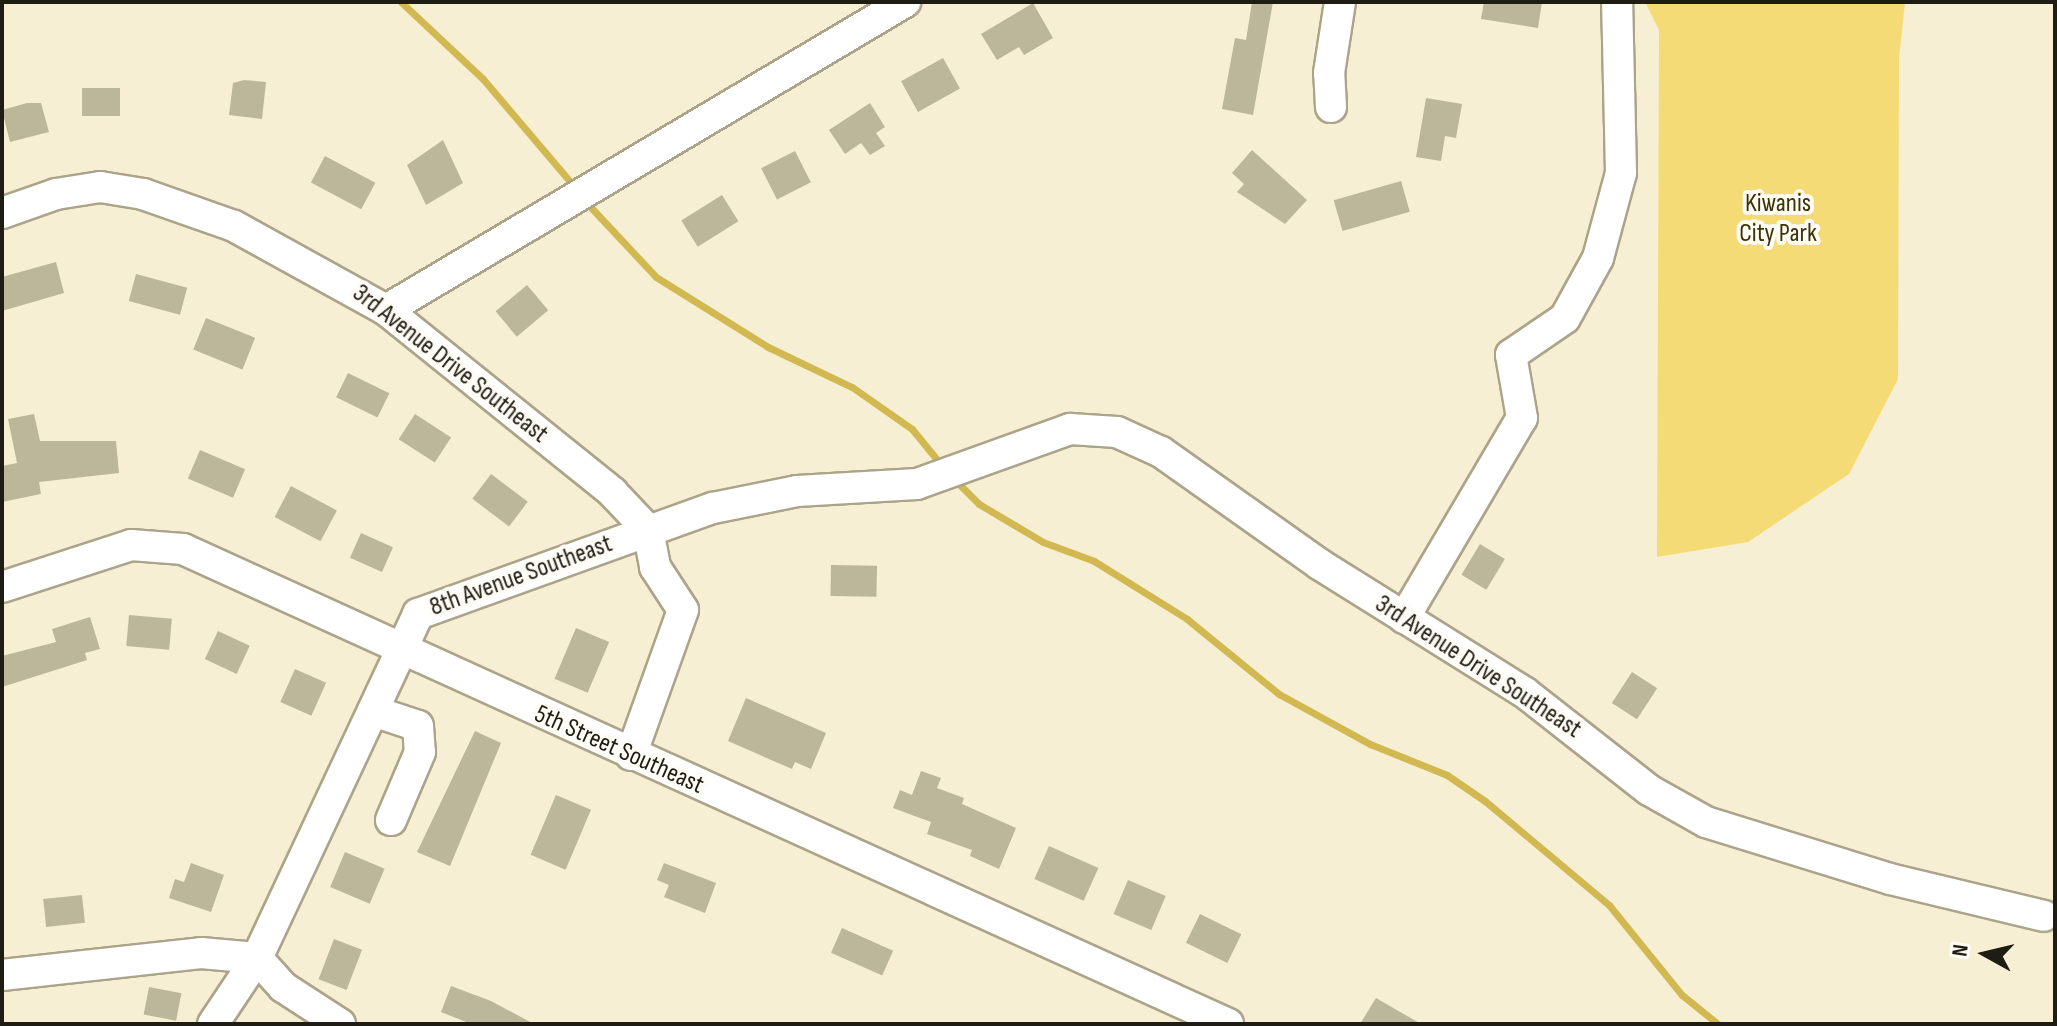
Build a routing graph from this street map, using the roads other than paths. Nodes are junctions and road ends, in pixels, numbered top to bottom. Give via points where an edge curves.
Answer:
1 (905, 2) edge
2 (1340, 2) edge
3 (1617, 2) edge
4 (861, 14) edge
5 (1331, 107) dead end
6 (2, 213) edge
7 (386, 310) junction
8 (1019, 444) joint
9 (648, 530) junction
10 (2, 587) edge
11 (1404, 618) junction
12 (402, 648) junction
13 (373, 711) junction
14 (631, 755) junction
15 (391, 820) dead end
16 (2044, 916) dead end
17 (257, 958) junction
18 (2, 975) edge
19 (213, 1024) edge
20 (340, 1024) edge
21 (1228, 1024) edge

1 - 4 street
2 - 5 street via 1329,73
3 - 11 street via 1621,173 1598,258 1565,318 1511,355 1522,418
4 - 7 street
6 - 7 street, 3rd Avenue Drive Southeast via 78,189 143,194 280,248
7 - 9 street, 3rd Avenue Drive Southeast via 612,492
8 - 9 street, 8th Avenue Southeast via 917,484 768,495
8 - 11 street, 3rd Avenue Drive Southeast via 1070,429 1117,432 1161,452
9 - 12 street, 8th Avenue Southeast via 418,614
9 - 14 street via 655,567 683,610
10 - 12 street, 5th Street Southeast via 100,552 152,544 183,549
11 - 16 street, 3rd Avenue Drive Southeast via 1524,692 1649,790 1706,822 1890,879
12 - 13 street, 8th Avenue Southeast
12 - 14 street, 5th Street Southeast
13 - 15 street via 418,726 420,752
13 - 17 street, 8th Avenue Southeast
14 - 21 street, 5th Street Southeast
17 - 18 street via 201,953
17 - 19 street, 8th Avenue Southeast
17 - 20 street via 283,987

